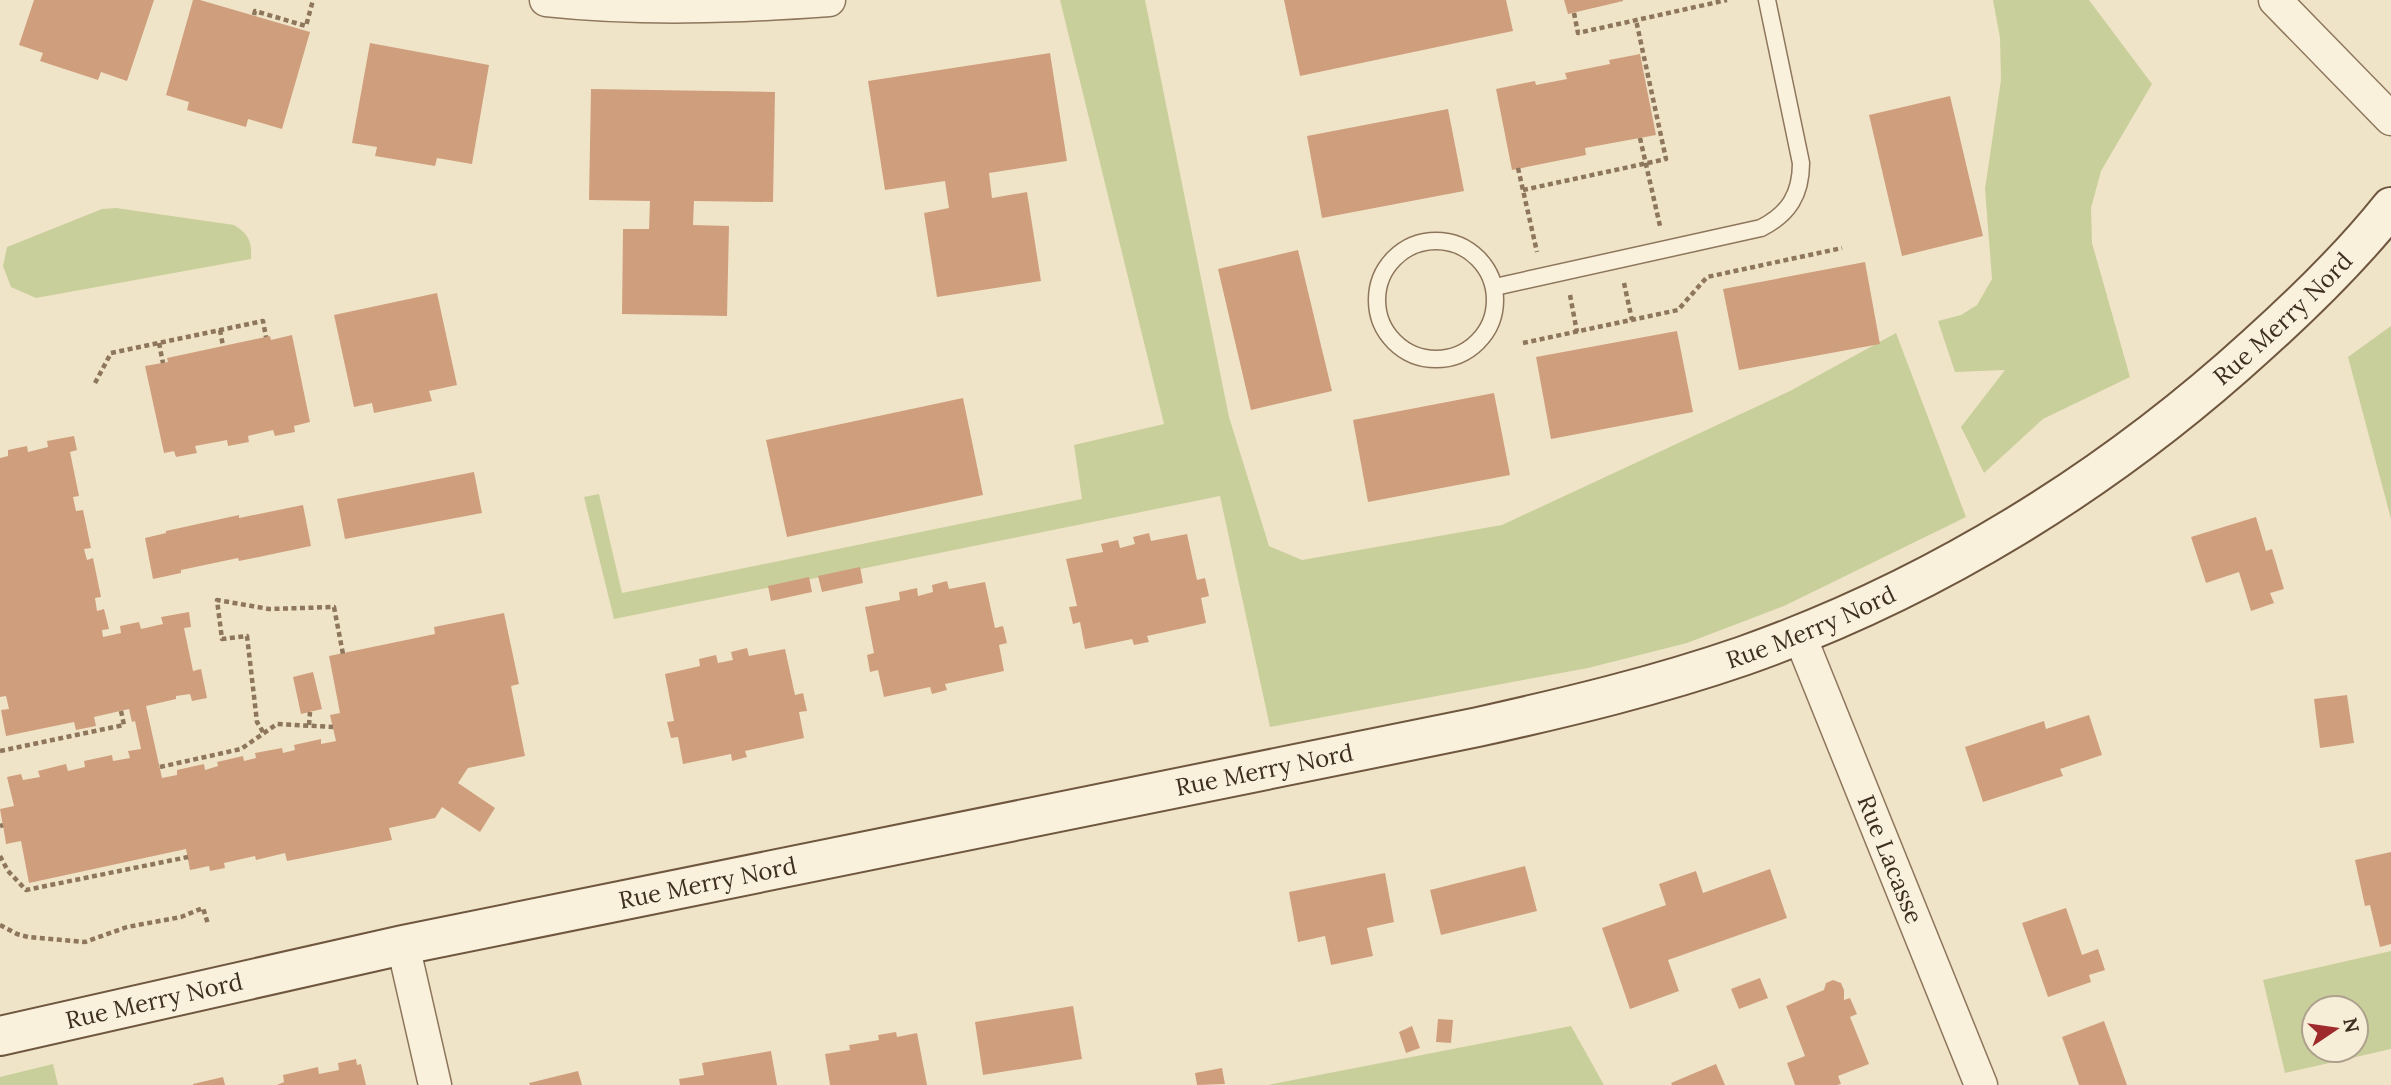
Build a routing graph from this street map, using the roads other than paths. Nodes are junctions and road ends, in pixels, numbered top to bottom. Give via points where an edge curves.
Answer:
1 (546, 0) edge
2 (829, 0) edge
3 (1767, 0) edge
4 (2275, 0) edge
5 (2391, 119) edge
6 (2391, 206) edge
7 (1495, 287) junction
8 (1800, 634) junction
9 (402, 945) junction
10 (0, 1036) edge
11 (435, 1085) edge
12 (1981, 1085) edge

1 - 2 street via 678,7
3 - 7 lane via 1801,163 1797,195 1788,209 1761,228
4 - 5 street
6 - 8 main road, Rue Merry Nord via 2284,321 2117,460 1963,556
7 - 7 lane via 1476,254 1460,244 1422,241 1404,249 1380,278 1379,316 1401,348 1440,360 1460,355 1490,328
8 - 9 main road, Rue Merry Nord via 1632,691 1490,724
8 - 12 street, Rue Lacasse
9 - 10 main road, Rue Merry Nord
9 - 11 street

